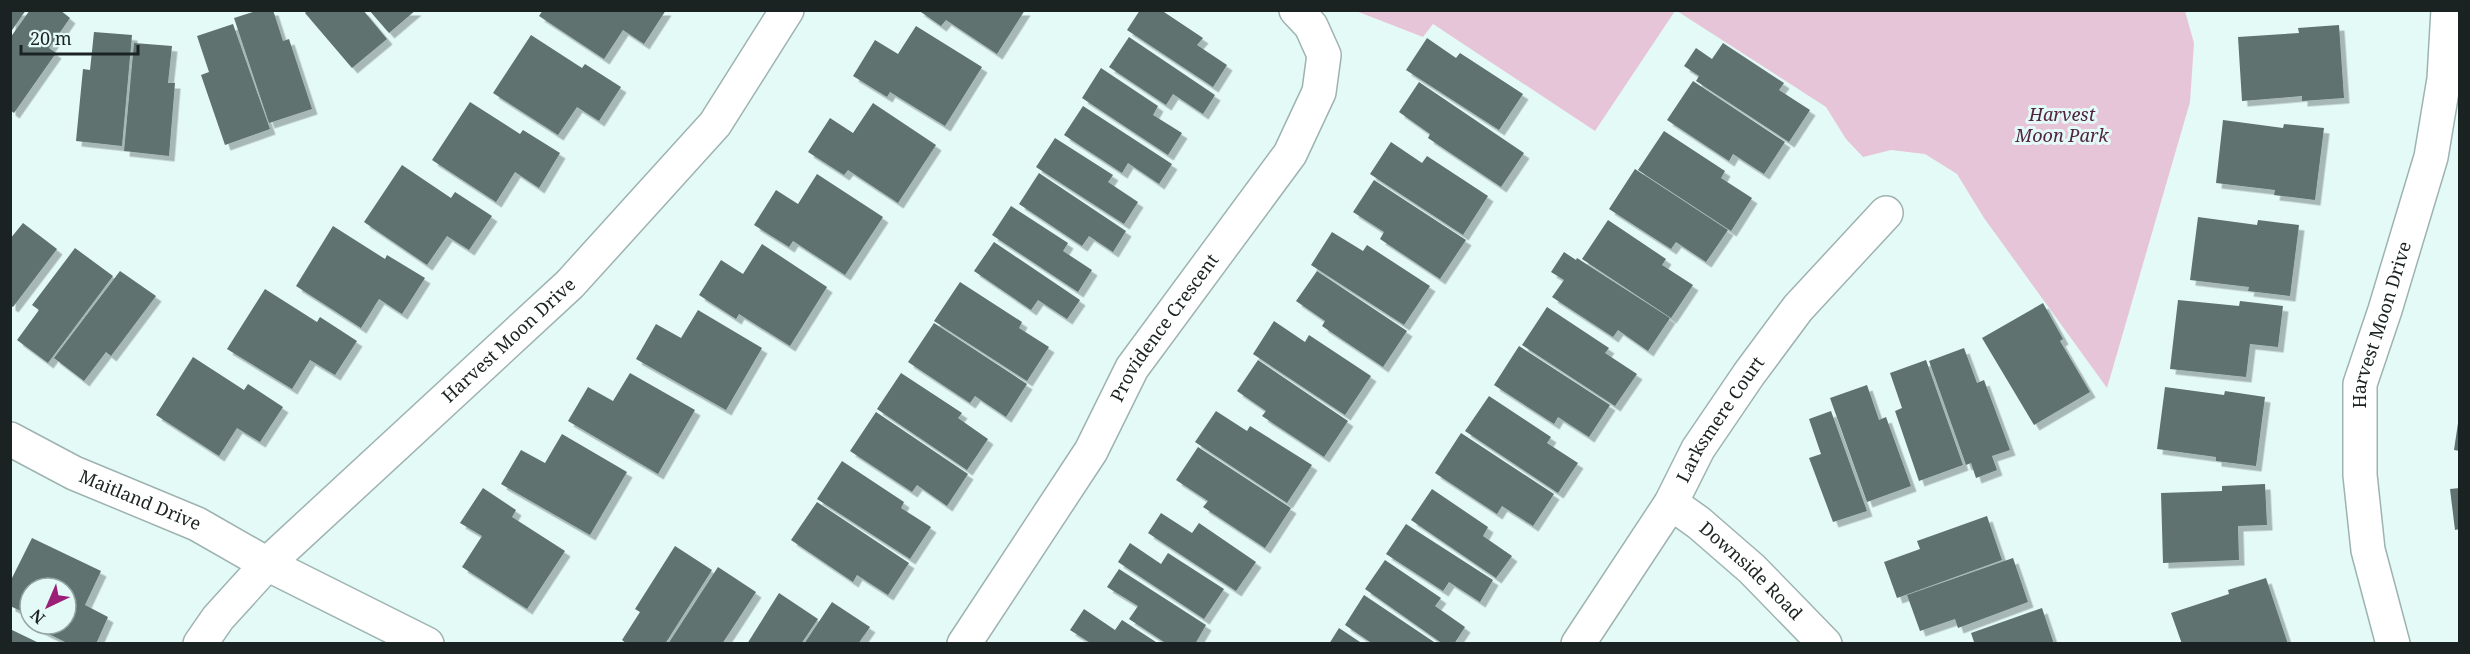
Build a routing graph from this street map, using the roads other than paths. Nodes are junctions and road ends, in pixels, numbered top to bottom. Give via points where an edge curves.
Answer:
1 (787, 10) edge
2 (1296, 10) edge
3 (2448, 10) edge
4 (1886, 213) dead end
5 (10, 439) edge
6 (1671, 503) junction
7 (267, 564) junction
8 (200, 644) edge
9 (427, 644) edge
10 (963, 644) edge
11 (1578, 644) edge
12 (1825, 644) edge
13 (2393, 644) edge

1 - 7 street, Harvest Moon Drive via 715,124 570,284
2 - 10 street, Providence Crescent via 1311,26 1324,55 1319,92 1290,154 1132,368 1091,451
3 - 13 street, Harvest Moon Drive via 2444,79 2431,157 2360,384 2360,475 2368,550
4 - 6 street, Larksmere Court via 1798,308 1698,449
5 - 7 street, Maitland Drive via 74,473 197,524
6 - 11 street, Larksmere Court
6 - 12 street, Downside Road via 1752,569
7 - 8 street, Harvest Moon Drive
7 - 9 street

